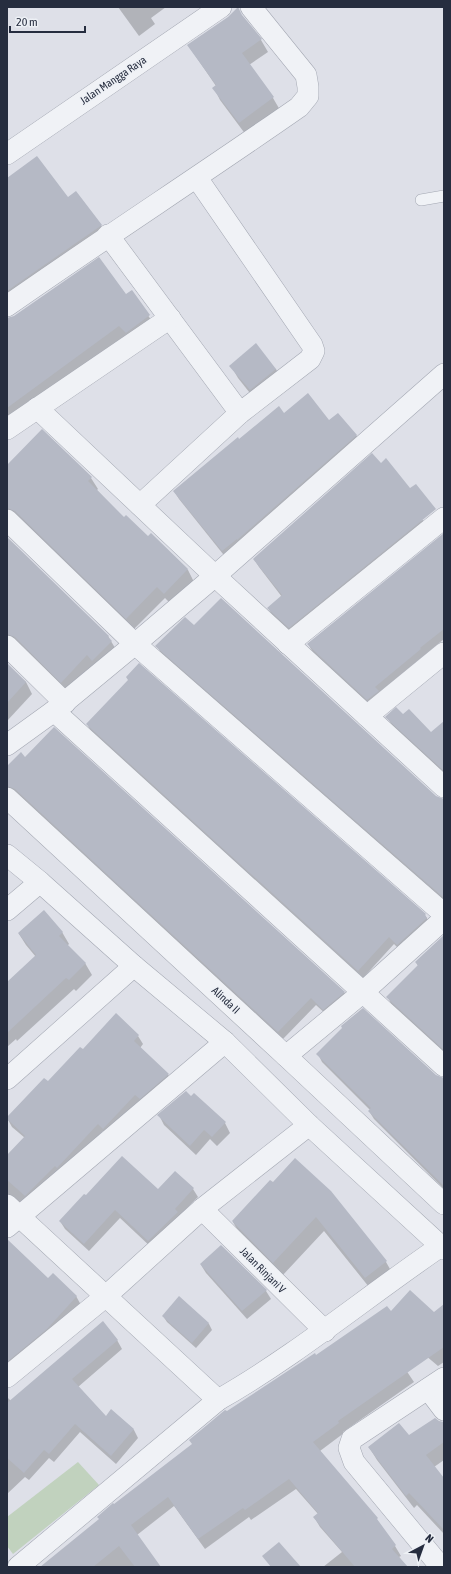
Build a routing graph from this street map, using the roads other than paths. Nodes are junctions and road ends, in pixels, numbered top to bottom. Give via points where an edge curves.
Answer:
1 (221, 7) edge
2 (251, 7) edge
3 (7, 154) edge
4 (197, 178) junction
5 (444, 196) edge
6 (421, 200) dead end
7 (108, 236) junction
8 (7, 306) edge
9 (170, 318) junction
10 (444, 374) edge
11 (37, 408) junction
12 (240, 413) junction
13 (7, 429) edge
14 (140, 506) junction
15 (7, 520) edge
16 (443, 521) edge
17 (215, 576) junction
18 (135, 644) junction
19 (288, 644) junction
20 (7, 646) edge
21 (444, 653) edge
22 (59, 707) junction
23 (367, 716) junction
24 (7, 745) edge
25 (444, 787) edge
26 (7, 798) edge
27 (7, 855) edge
28 (34, 887) junction
29 (7, 910) edge
30 (444, 914) edge
31 (444, 919) edge
32 (134, 966) junction
33 (362, 993) junction
34 (225, 1042) junction
35 (286, 1056) junction
36 (444, 1066) edge
37 (7, 1079) edge
38 (309, 1125) junction
39 (444, 1204) edge
40 (202, 1209) junction
41 (11, 1216) edge
42 (442, 1247) edge
43 (106, 1296) junction
44 (325, 1331) junction
45 (7, 1377) edge
46 (436, 1383) edge
47 (218, 1400) junction
48 (444, 1410) edge
49 (18, 1567) edge
50 (441, 1567) edge

1 - 3 street, Jalan Mangga Raya
2 - 4 street via 306,75 308,96 299,107
4 - 7 street
4 - 12 street via 314,351 310,359
5 - 6 lane
7 - 8 street
7 - 9 street
9 - 11 street
9 - 12 street
10 - 17 street
11 - 13 street
11 - 14 street
12 - 14 street
14 - 17 street
15 - 18 street
16 - 19 street
17 - 18 street
17 - 19 street
18 - 22 street
18 - 30 street
19 - 23 street
20 - 22 street
21 - 23 street
22 - 24 street
22 - 33 street
23 - 25 street
26 - 35 street, Alinda II
27 - 28 street
28 - 29 street
28 - 32 street
31 - 33 street
32 - 34 street
32 - 37 street
33 - 35 street
33 - 36 street
34 - 38 street
34 - 41 street
35 - 39 street, Alinda II
38 - 40 street
38 - 42 street
40 - 43 street
40 - 44 street, Jalan Rinjani V
41 - 43 street
42 - 44 street
43 - 45 street
43 - 47 street
44 - 47 street
46 - 48 street
46 - 50 street via 352,1439 349,1448 354,1462
47 - 49 street

